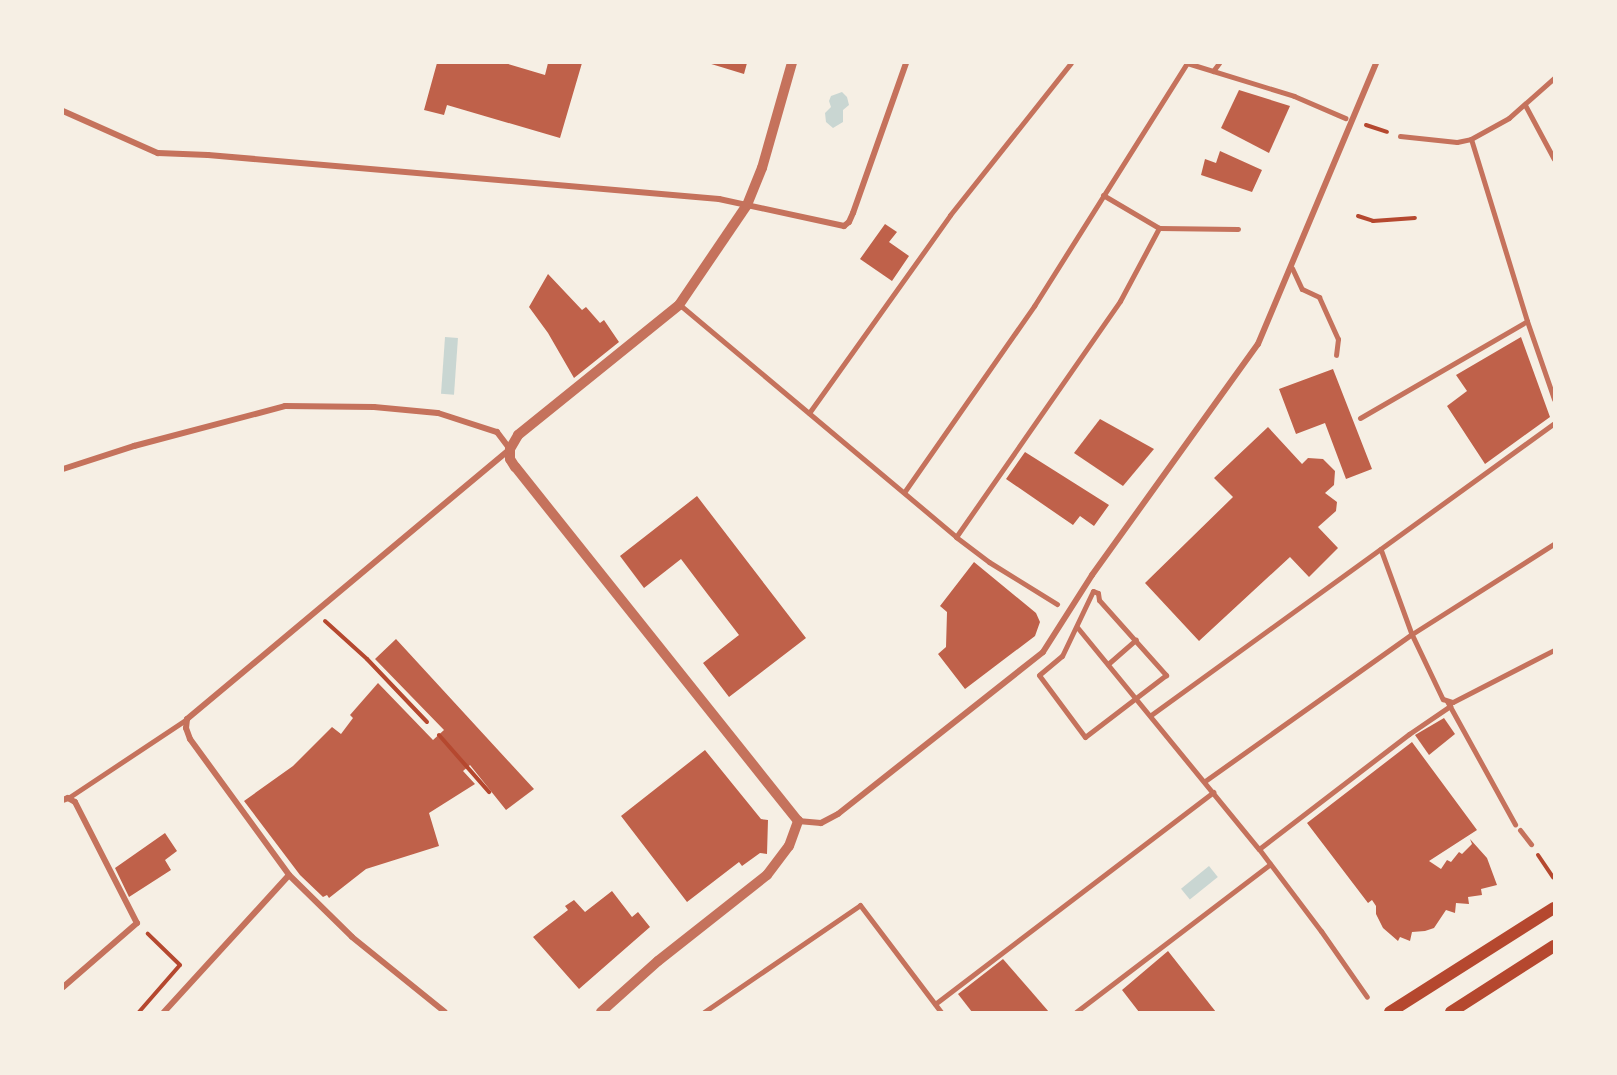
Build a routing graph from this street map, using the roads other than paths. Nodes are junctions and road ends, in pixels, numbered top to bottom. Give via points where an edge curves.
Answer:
1 (792, 63) edge
2 (906, 63) edge
3 (1071, 63) edge
4 (1187, 63) edge
5 (1219, 63) edge
6 (1376, 63) edge
7 (1213, 71) junction
8 (1554, 78) edge
9 (1525, 105) junction
10 (63, 111) edge
11 (1345, 118) dead end
12 (1400, 136) road end
13 (1471, 140) junction
14 (1554, 159) edge
15 (1103, 195) junction
16 (747, 204) junction
17 (1160, 228) junction
18 (1238, 229) dead end
19 (1292, 268) junction
20 (679, 305) junction
21 (1527, 321) junction
22 (1336, 355) dead end
23 (1554, 399) edge
24 (809, 413) junction
25 (1360, 418) dead end
26 (1554, 423) edge
27 (510, 449) junction
28 (63, 469) edge
29 (905, 492) junction
30 (956, 537) junction
31 (1554, 544) edge
32 (1381, 549) junction
33 (1057, 604) dead end
34 (1077, 627) junction
35 (1412, 634) junction
36 (1135, 640) junction
37 (1554, 650) edge
38 (1108, 663) junction
39 (1137, 697) junction
40 (1447, 702) junction
41 (1151, 715) junction
42 (187, 719) junction
43 (1205, 781) junction
44 (1213, 792) junction
45 (66, 799) edge
46 (798, 821) junction
47 (1515, 824) dead end
48 (1520, 830) dead end
49 (1533, 847) road end
50 (1259, 849) junction
51 (1270, 864) junction
52 (289, 875) junction
53 (1554, 908) edge
54 (1554, 946) edge
55 (63, 987) edge
56 (1366, 998) dead end
57 (935, 1004) junction
58 (164, 1012) edge
59 (446, 1012) edge
60 (601, 1012) edge
61 (704, 1012) edge
62 (941, 1012) edge
63 (1076, 1012) edge
64 (1390, 1012) edge
65 (1451, 1012) edge

1 - 16 street via 762,168
2 - 16 street via 849,222 837,226
3 - 24 street via 950,215
4 - 7 street
4 - 15 street
5 - 7 street
6 - 19 street
7 - 11 street via 1294,96
8 - 9 lane
9 - 13 lane
9 - 14 street
10 - 16 street via 158,153 208,154
12 - 13 street
13 - 21 street
15 - 17 street
15 - 29 street via 1034,306
16 - 20 street
17 - 18 street
17 - 30 street via 1120,301
19 - 22 street via 1302,289 1319,297 1338,339
19 - 46 street via 1258,344 1092,575 1043,652 838,814 821,823
20 - 24 street
20 - 27 street via 518,435
21 - 23 street
21 - 25 street
24 - 29 street
26 - 32 street
27 - 28 street via 496,432 438,413 374,407 285,406
27 - 42 street
27 - 46 street via 515,467
29 - 30 street
30 - 33 street
31 - 35 street
32 - 35 lane
32 - 41 street
34 - 36 street via 1093,591
34 - 38 street
34 - 39 street via 1062,656 1039,675 1084,737
35 - 40 lane
35 - 43 street
36 - 38 street
36 - 39 street via 1166,675
37 - 40 lane
38 - 39 street
39 - 41 street
40 - 47 street
40 - 50 street
41 - 43 street
42 - 45 street
42 - 52 street via 190,739
43 - 44 street
44 - 50 street
44 - 57 street
45 - 55 street via 75,802 136,922
46 - 60 street via 789,846 767,874
48 - 49 street
50 - 51 street
51 - 56 street
51 - 63 street
52 - 58 street
52 - 59 street via 352,936
53 - 64 main road
54 - 65 main road
57 - 61 street via 860,905
57 - 62 street

